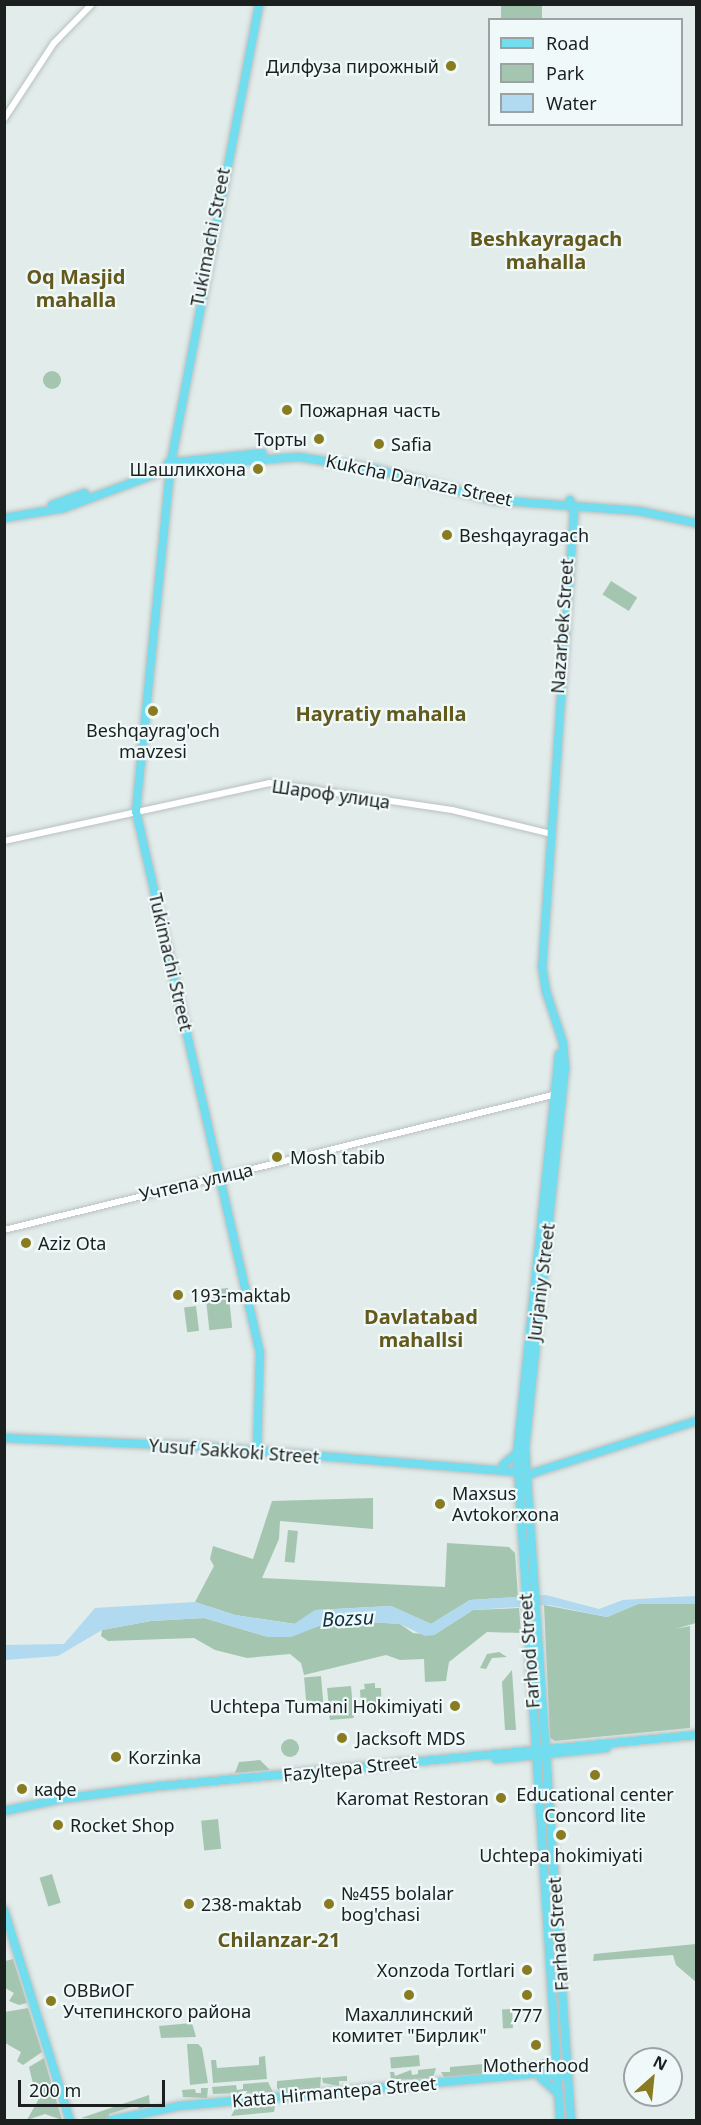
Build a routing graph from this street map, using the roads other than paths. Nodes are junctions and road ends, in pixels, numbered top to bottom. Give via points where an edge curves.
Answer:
1 (92, 4) edge
2 (254, 4) edge
3 (260, 4) edge
4 (4, 119) edge
5 (181, 398) junction
6 (170, 464) junction
7 (571, 504) junction
8 (4, 512) edge
9 (4, 518) edge
10 (696, 518) edge
11 (696, 523) edge
12 (136, 811) junction
13 (550, 834) junction
14 (4, 841) edge
15 (551, 1014) joint
16 (559, 1093) junction
17 (220, 1177) junction
18 (4, 1230) edge
19 (696, 1421) edge
20 (4, 1438) edge
21 (612, 1447) junction
22 (257, 1452) junction
23 (517, 1453) junction
24 (504, 1467) junction
25 (522, 1470) junction
26 (552, 1470) junction
27 (524, 1494) junction
28 (527, 1553) joint
29 (696, 1736) edge
30 (696, 1740) edge
31 (540, 1752) junction
32 (4, 1813) edge
33 (4, 1910) edge
34 (556, 2056) junction
35 (567, 2061) junction
36 (558, 2074) junction
37 (542, 2075) junction
38 (569, 2093) junction
39 (559, 2094) junction
40 (70, 2121) edge
41 (112, 2121) edge
42 (126, 2121) edge
43 (560, 2121) edge
44 (571, 2121) edge

1 - 4 street via 54,43
2 - 5 main road, Tukimachi Street
3 - 5 main road, Tukimachi Street
5 - 6 main road, Tukimachi Street
6 - 7 main road, Kukcha Darvaza Street via 270,453 316,453 381,465 494,495
6 - 8 main road, Kukcha Darvaza Street via 62,502
6 - 9 main road, Kukcha Darvaza Street via 64,508
6 - 12 main road, Tukimachi Street
7 - 10 main road, Kukcha Darvaza Street via 668,509
7 - 11 main road, Kukcha Darvaza Street via 653,512
7 - 13 main road, Nazarbek Street
12 - 13 street, Шароф улица via 269,783 452,810
12 - 14 street, Шароф улица
12 - 17 main road, Tukimachi Street
13 - 15 main road, Nazarbek Street via 542,966
15 - 16 main road, Jurjaniy Street via 565,1052
16 - 17 street, Учтепа улица
16 - 23 main road, Jurjaniy Street
16 - 25 main road, Jurjaniy Street
17 - 18 street, Учтепа улица
17 - 22 main road, Tukimachi Street via 261,1358
19 - 21 main road, Yusuf Sakkoki Street
20 - 22 main road, Yusuf Sakkoki Street
21 - 25 main road, Yusuf Sakkoki Street
21 - 26 main road, Yusuf Sakkoki Street
22 - 24 main road, Yusuf Sakkoki Street
23 - 24 main road
23 - 25 main road, Jurjaniy Street
24 - 25 main road, Yusuf Sakkoki Street
24 - 27 main road
25 - 26 main road, Yusuf Sakkoki Street
25 - 27 main road, Jurjaniy Street
26 - 27 main road via 535,1480
27 - 28 main road, Jurjaniy Street
28 - 31 main road, Farhod Street
29 - 31 main road, Fazyltepa Street
30 - 31 main road, Fazyltepa Street
31 - 32 main road, Fazyltepa Street via 151,1787 62,1798
31 - 34 main road, Farhad Street
31 - 35 main road, Farhad Street
33 - 40 main road
34 - 36 main road, Farhad Street
34 - 37 main road
35 - 36 main road
35 - 38 main road, Farhad Street
36 - 37 main road, Katta Hirmаntepa Street
36 - 38 main road
36 - 39 main road, Farhad Street
37 - 39 main road
37 - 41 main road, Katta Hirmаntepa Street via 179,2106
37 - 42 main road, Katta Hirmаntepa Street via 180,2109
38 - 44 main road, Farhad Street
39 - 43 main road, Farhad Street

